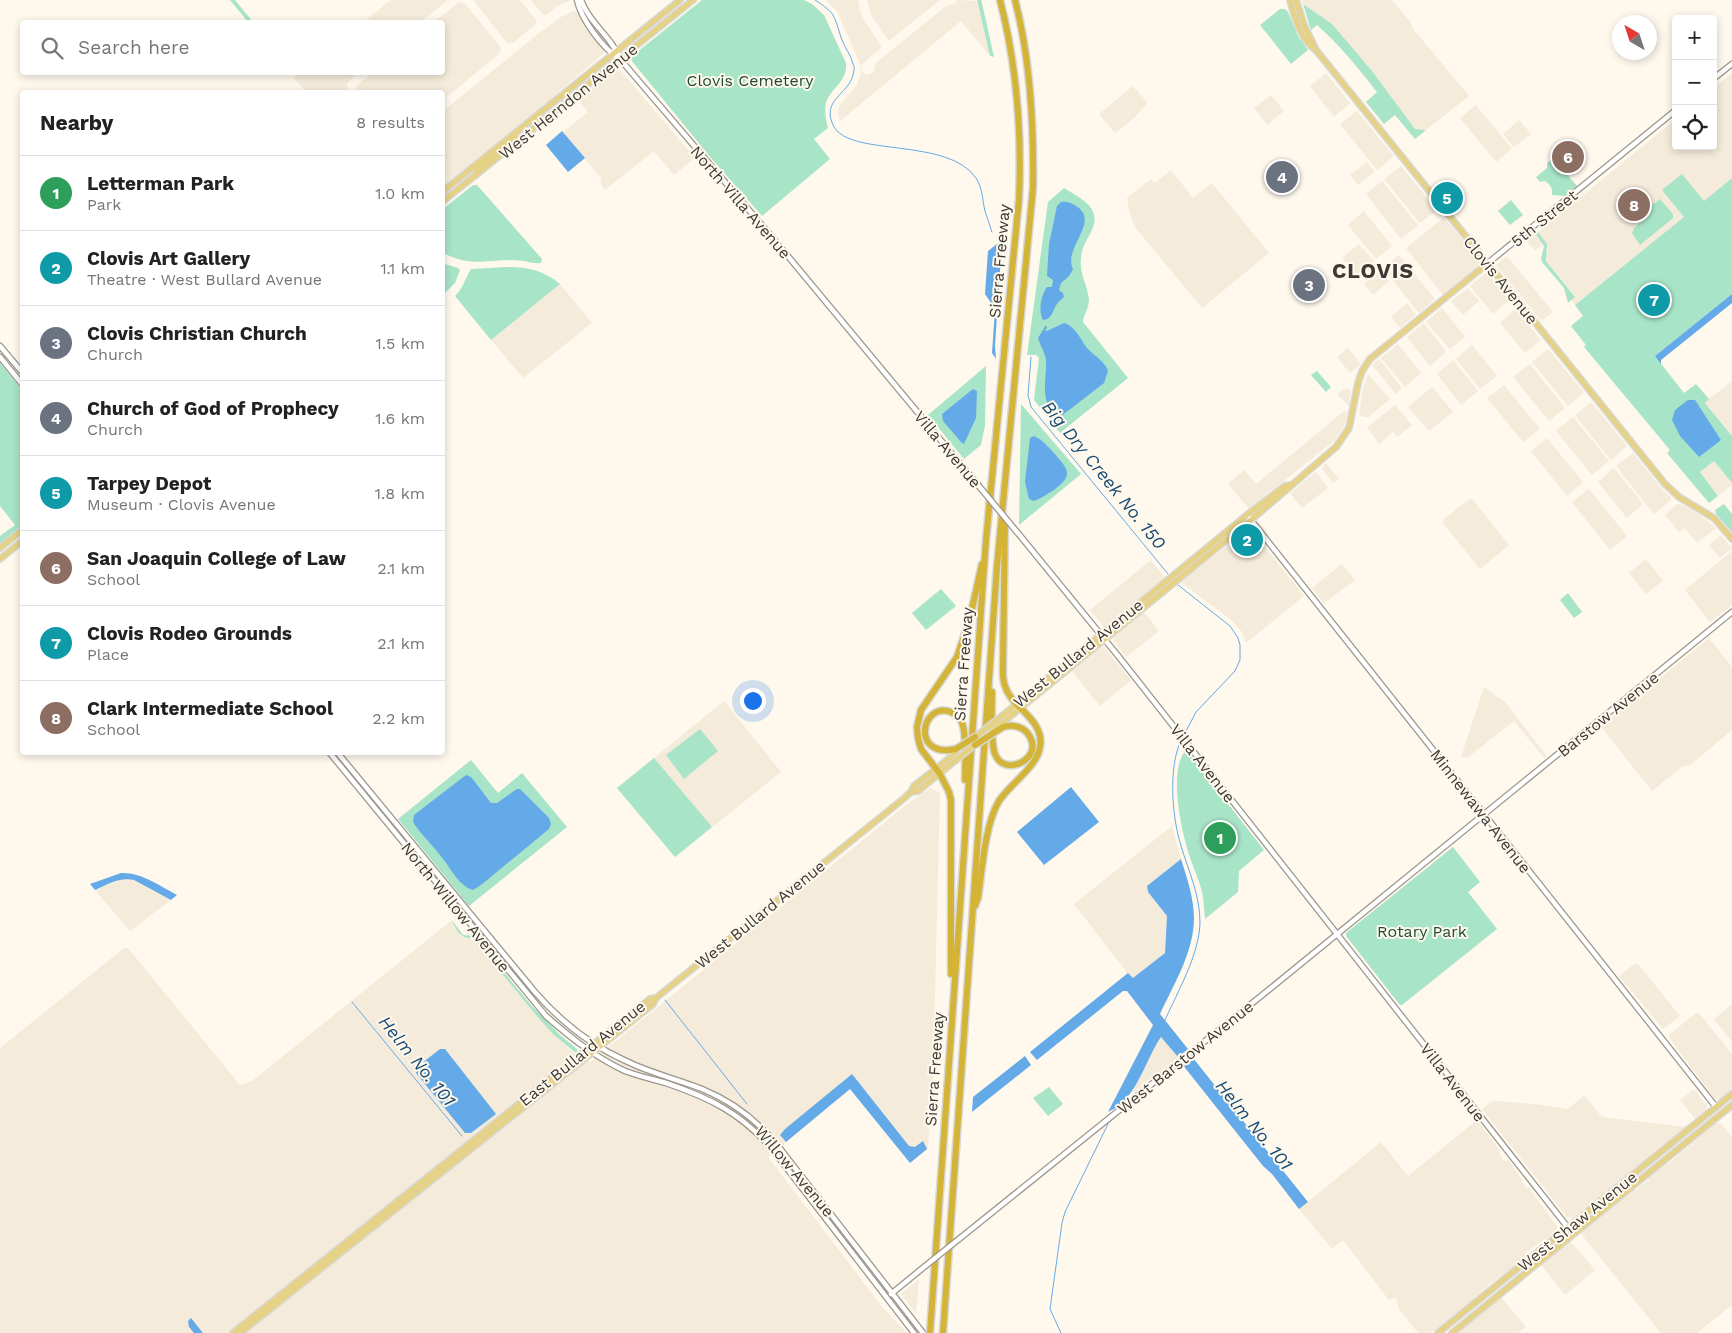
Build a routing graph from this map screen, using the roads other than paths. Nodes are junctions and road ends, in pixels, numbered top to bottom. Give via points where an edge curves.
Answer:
1 (577, 0) edge
2 (581, 0) edge
3 (680, 0) edge
4 (693, 0) edge
5 (999, 0) edge
6 (1016, 0) edge
7 (1290, 0) edge
8 (1296, 0) edge
9 (617, 50) junction
10 (1316, 50) junction
11 (611, 54) junction
12 (620, 59) junction
13 (1732, 64) edge
14 (1717, 76) edge
15 (1672, 113) edge
16 (527, 124) junction
17 (476, 175) junction
18 (445, 190) edge
19 (445, 200) edge
20 (1488, 263) junction
21 (0, 346) edge
22 (863, 346) joint
23 (0, 357) edge
24 (20, 370) edge
25 (20, 380) edge
26 (1006, 469) junction
27 (1249, 518) junction
28 (1231, 529) junction
29 (20, 532) edge
30 (1732, 539) edge
31 (986, 540) junction
32 (20, 543) edge
33 (0, 548) edge
34 (1214, 551) junction
35 (0, 559) edge
36 (1186, 566) junction
37 (1166, 589) junction
38 (1732, 612) edge
39 (1103, 637) junction
40 (992, 650) junction
41 (1061, 668) junction
42 (1042, 692) junction
43 (1019, 706) junction
44 (1003, 725) junction
45 (975, 741) junction
46 (956, 751) junction
47 (331, 755) edge
48 (339, 755) edge
49 (938, 771) junction
50 (1484, 815) junction
51 (966, 823) junction
52 (972, 912) junction
53 (475, 929) junction
54 (1337, 934) junction
55 (503, 954) junction
56 (656, 998) junction
57 (952, 1011) junction
58 (594, 1044) junction
59 (599, 1047) junction
60 (589, 1051) junction
61 (1732, 1094) edge
62 (1732, 1105) edge
63 (1716, 1107) junction
64 (1673, 1142) junction
65 (1640, 1170) junction
66 (1646, 1174) junction
67 (1618, 1196) junction
68 (1568, 1227) junction
69 (1573, 1234) junction
70 (1495, 1288) junction
71 (892, 1293) junction
72 (886, 1298) junction
73 (1474, 1314) junction
74 (922, 1331) edge
75 (233, 1333) edge
76 (240, 1333) edge
77 (914, 1333) edge
78 (930, 1333) edge
79 (943, 1333) edge
80 (1438, 1333) edge
81 (1452, 1333) edge

1 - 11 main road, North Villa Avenue via 587,22
2 - 9 main road, North Villa Avenue via 591,19
3 - 9 main road, West Herndon Avenue
4 - 12 main road, West Herndon Avenue
5 - 31 highway, Sierra Freeway via 1012,52 1021,143 1019,200
6 - 26 highway, Sierra Freeway via 1032,104 1033,188
7 - 10 main road via 1299,28
8 - 10 main road, Clovis Avenue
9 - 11 main road, West Herndon Avenue
9 - 12 main road, North Villa Avenue
10 - 20 main road, Clovis Avenue
11 - 12 main road, North Villa Avenue
11 - 16 main road, West Herndon Avenue
12 - 17 main road, West Herndon Avenue
12 - 22 main road, North Villa Avenue
13 - 14 main road
15 - 20 main road, 5th Street
16 - 17 main road via 511,142 476,169
16 - 18 main road, West Herndon Avenue
17 - 19 main road, West Herndon Avenue
20 - 27 main road, 5th Street via 1366,364 1344,438
20 - 30 main road, Clovis Avenue via 1664,484 1714,518
21 - 24 main road
22 - 39 main road, Villa Avenue, bridge
23 - 25 main road
26 - 40 highway, Sierra Freeway
26 - 43 highway via 1003,677 1008,692
27 - 28 main road, West Bullard Avenue
27 - 34 main road, West Bullard Avenue
27 - 50 main road, Minnewawa Avenue
28 - 34 main road
28 - 36 main road, West Bullard Avenue
29 - 33 main road
31 - 49 highway via 969,622 956,656 923,706 918,720 919,744
31 - 51 highway, Sierra Freeway
32 - 35 main road
34 - 37 main road, West Bullard Avenue
36 - 37 main road via 1186,570
36 - 39 main road, West Bullard Avenue
37 - 39 main road, West Bullard Avenue
38 - 50 main road, Barstow Avenue
39 - 41 main road, West Bullard Avenue
39 - 42 main road, West Bullard Avenue
39 - 54 main road, Villa Avenue
40 - 44 highway via 994,749 997,758 1004,763 1022,763 1032,752 1030,737 1020,727
40 - 52 highway, Sierra Freeway
41 - 42 main road
41 - 43 main road, West Bullard Avenue
42 - 43 main road, West Bullard Avenue
43 - 44 main road, West Bullard Avenue
43 - 45 main road, West Bullard Avenue, bridge via 1002,716
43 - 52 highway via 1035,723 1040,748 1036,759 998,802 990,823 978,898
44 - 45 highway, bridge
45 - 46 highway, bridge
45 - 49 main road, West Bullard Avenue, bridge via 956,760
46 - 49 main road, West Bullard Avenue
46 - 51 highway via 938,750 927,741 925,728 934,714 953,713 964,727
47 - 53 main road, North Willow Avenue
48 - 55 main road, North Willow Avenue
49 - 56 main road, West Bullard Avenue via 914,786 911,792
49 - 57 highway via 951,800
50 - 54 main road, West Barstow Avenue
50 - 63 main road, Minnewawa Avenue
51 - 57 highway, Sierra Freeway
52 - 79 highway, Sierra Freeway
53 - 55 main road via 480,930
53 - 60 main road, North Willow Avenue via 546,1016
54 - 68 main road, Villa Avenue
54 - 71 main road, West Barstow Avenue, bridge
55 - 58 main road, North Willow Avenue via 551,1010
56 - 58 main road, East Bullard Avenue via 650,999
56 - 59 main road, East Bullard Avenue via 653,1004
57 - 78 highway, Sierra Freeway
58 - 59 main road, North Willow Avenue
58 - 60 main road, East Bullard Avenue
59 - 60 main road, East Bullard Avenue
59 - 71 main road, Willow Avenue via 627,1062 714,1095 755,1122 778,1146
60 - 72 main road, Willow Avenue via 638,1076 706,1098 749,1125 772,1149
60 - 75 main road, East Bullard Avenue
60 - 76 main road, East Bullard Avenue
61 - 63 main road, West Shaw Avenue
62 - 66 main road, West Shaw Avenue
63 - 64 main road, West Shaw Avenue
64 - 65 main road, West Shaw Avenue
64 - 66 main road via 1672,1148 1647,1168
65 - 67 main road via 1640,1174
65 - 68 main road, West Shaw Avenue
66 - 67 main road, West Shaw Avenue
67 - 69 main road, West Shaw Avenue
68 - 69 main road, Villa Avenue
68 - 70 main road, West Shaw Avenue
69 - 73 main road, West Shaw Avenue
70 - 73 main road
70 - 80 main road, West Shaw Avenue
71 - 72 main road, West Barstow Avenue
71 - 74 main road, Willow Avenue
72 - 77 main road, Willow Avenue
73 - 81 main road, West Shaw Avenue

